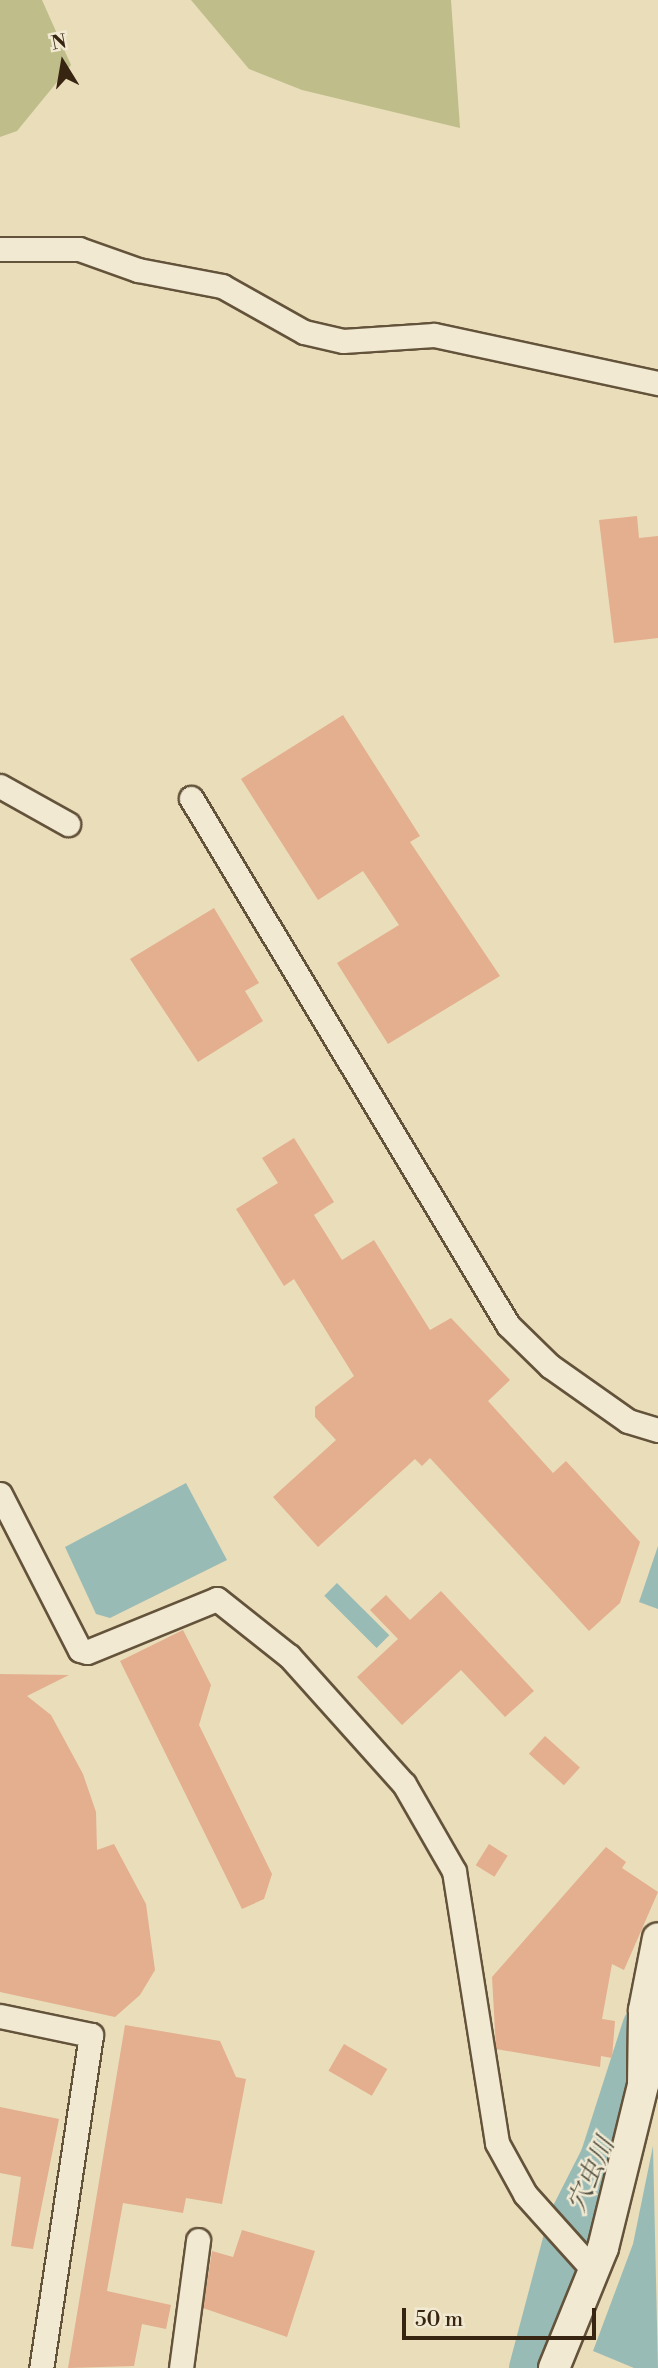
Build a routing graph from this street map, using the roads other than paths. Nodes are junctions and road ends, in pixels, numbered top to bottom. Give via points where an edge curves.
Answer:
1 (0, 248) edge
2 (658, 383) edge
3 (0, 786) edge
4 (191, 798) dead end
5 (68, 824) dead end
6 (658, 1430) edge
7 (0, 1494) edge
8 (658, 1938) edge
9 (0, 2016) edge
10 (650, 2091) edge
11 (198, 2240) dead end
12 (595, 2272) junction
13 (41, 2368) edge
14 (181, 2368) edge
15 (554, 2368) edge

1 - 2 street via 79,249 138,270 222,286 304,332 343,341 434,335
3 - 5 street
4 - 6 street via 508,1325 550,1366 628,1421
7 - 12 street via 80,1650 87,1652 217,1600 289,1656 404,1784 454,1871 497,2143 524,2194
8 - 10 street via 644,2010
9 - 13 street via 91,2035
10 - 12 street
11 - 14 street
12 - 15 street

